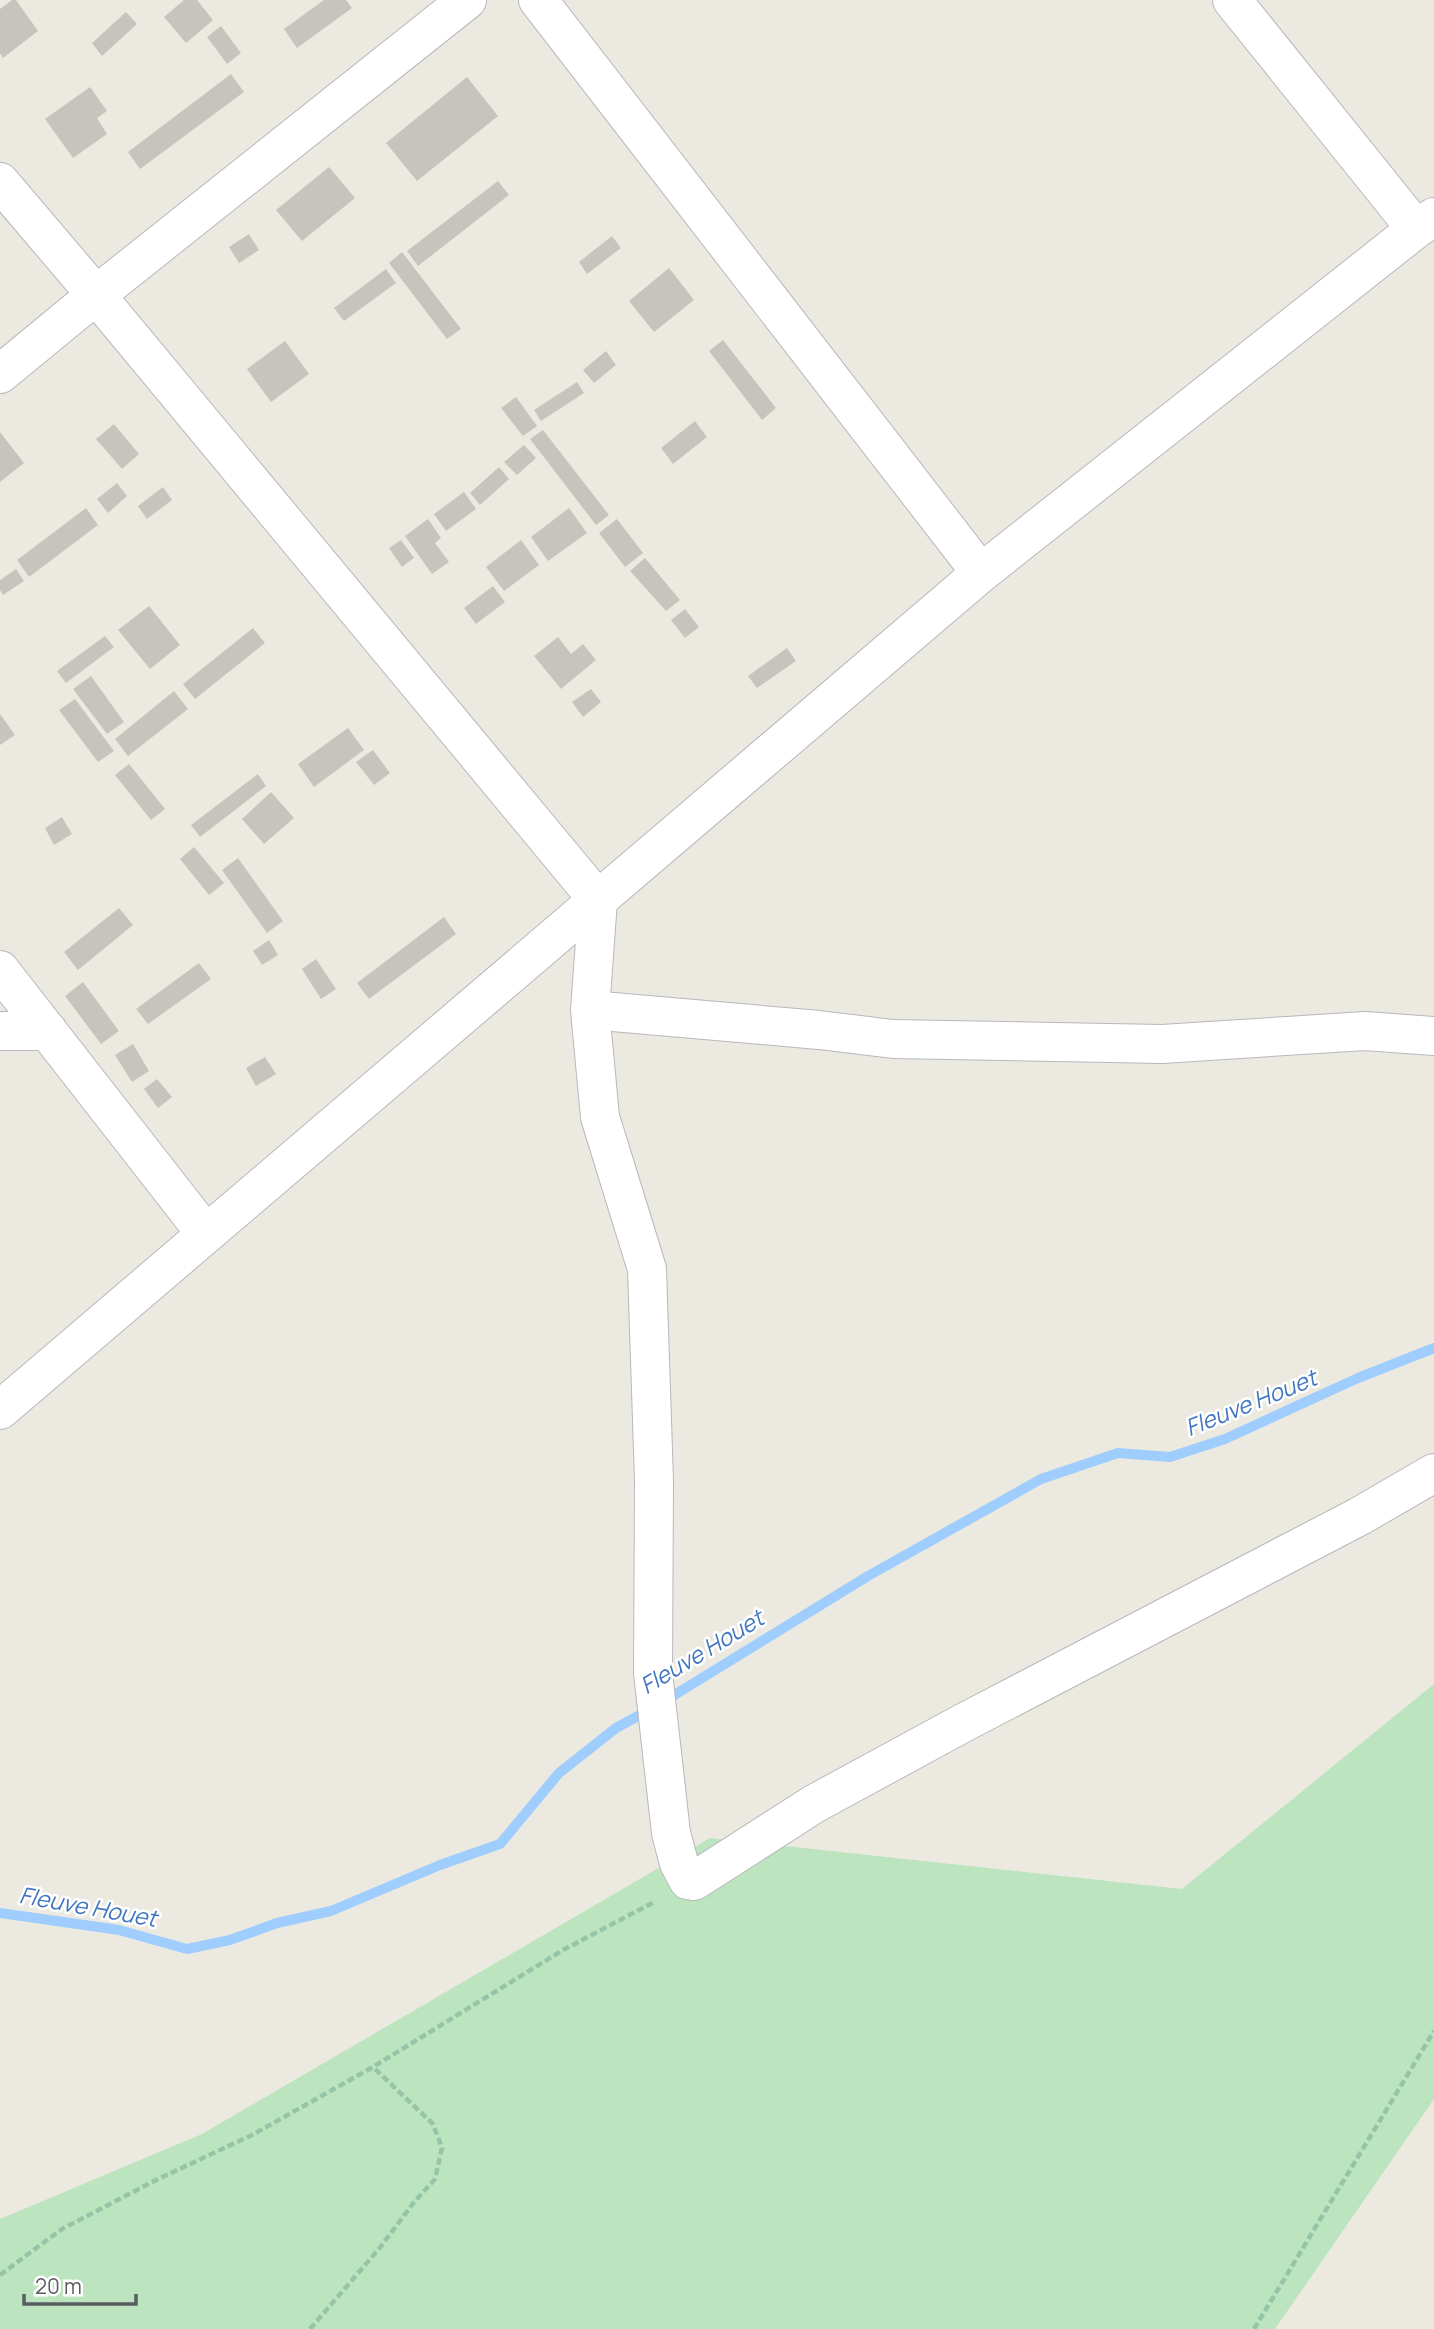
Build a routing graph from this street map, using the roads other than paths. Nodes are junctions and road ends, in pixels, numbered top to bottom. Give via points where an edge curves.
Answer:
1 (467, 0) edge
2 (538, 0) edge
3 (1231, 0) edge
4 (0, 182) edge
5 (1425, 223) edge
6 (96, 295) junction
7 (0, 374) edge
8 (981, 573) junction
9 (598, 900) junction
10 (0, 970) edge
11 (590, 1010) junction
12 (0, 1031) edge
13 (48, 1031) junction
14 (1434, 1036) edge
15 (206, 1234) junction
16 (0, 1410) edge
17 (1434, 1473) edge

1 - 6 street
2 - 8 street
3 - 5 street
4 - 6 street
5 - 8 street
6 - 7 street
6 - 9 street
8 - 9 street
9 - 11 street
9 - 15 street
10 - 13 street
11 - 14 street via 893,1039 1162,1044 1365,1031
11 - 17 street via 600,1117 647,1269 653,1673 671,1833 688,1880 694,1881 825,1797
12 - 13 street
13 - 15 street
15 - 16 street

